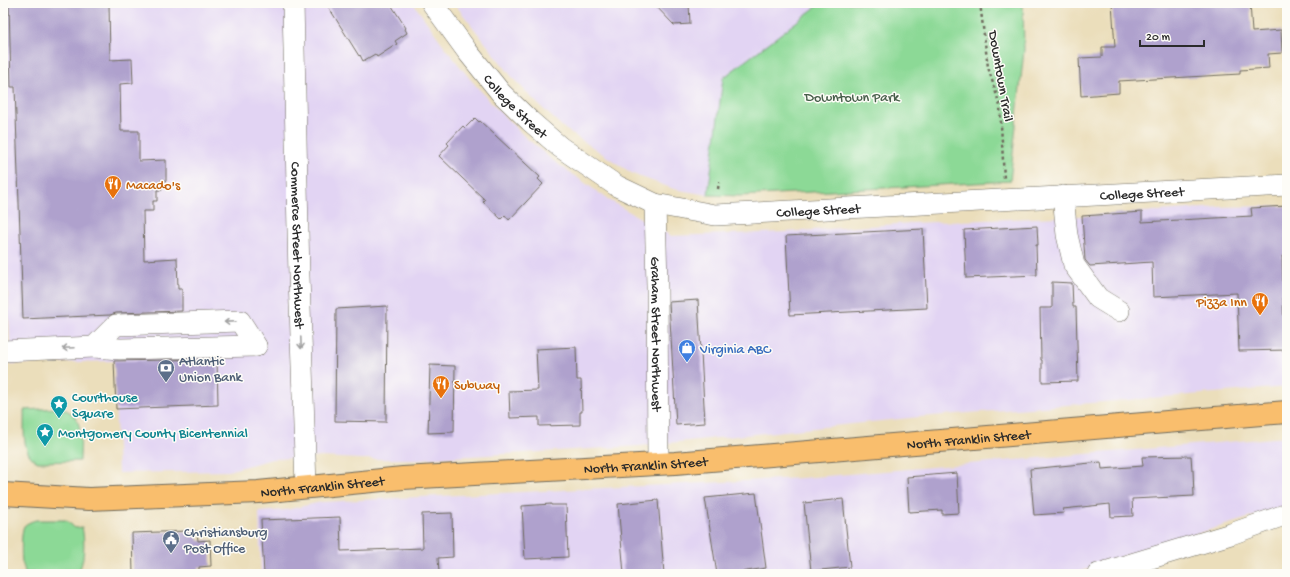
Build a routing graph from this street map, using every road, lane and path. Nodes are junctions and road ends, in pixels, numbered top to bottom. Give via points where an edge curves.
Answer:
1 (293, 3) edge
2 (432, 3) edge
3 (980, 3) edge
4 (720, 182) dead end
5 (1287, 185) edge
6 (718, 189) dead end
7 (1063, 196) junction
8 (1004, 200) junction
9 (655, 204) junction
10 (1119, 311) dead end
11 (256, 346) dead end
12 (3, 352) edge
13 (1287, 412) edge
14 (658, 464) junction
15 (306, 486) junction
16 (3, 494) edge
17 (1287, 514) edge
18 (1098, 574) edge

1 -> 15 street, Commerce Street Northwest
2 - 9 street, College Street via 491,81 530,121 560,147 617,186
3 - 8 path, Downtown Trail via 988,67 1000,106
4 - 6 path
5 - 7 street, College Street
7 - 8 street, College Street
7 - 10 street via 1067,236 1074,265 1098,298
8 - 9 street, College Street via 715,215
9 - 14 street, Graham Street Northwest
11 -> 12 street via 240,321 116,325 94,347
13 - 14 main road, North Franklin Street
14 - 15 main road, North Franklin Street
15 - 16 main road, North Franklin Street via 258,492 89,498
17 - 18 street via 1231,534

